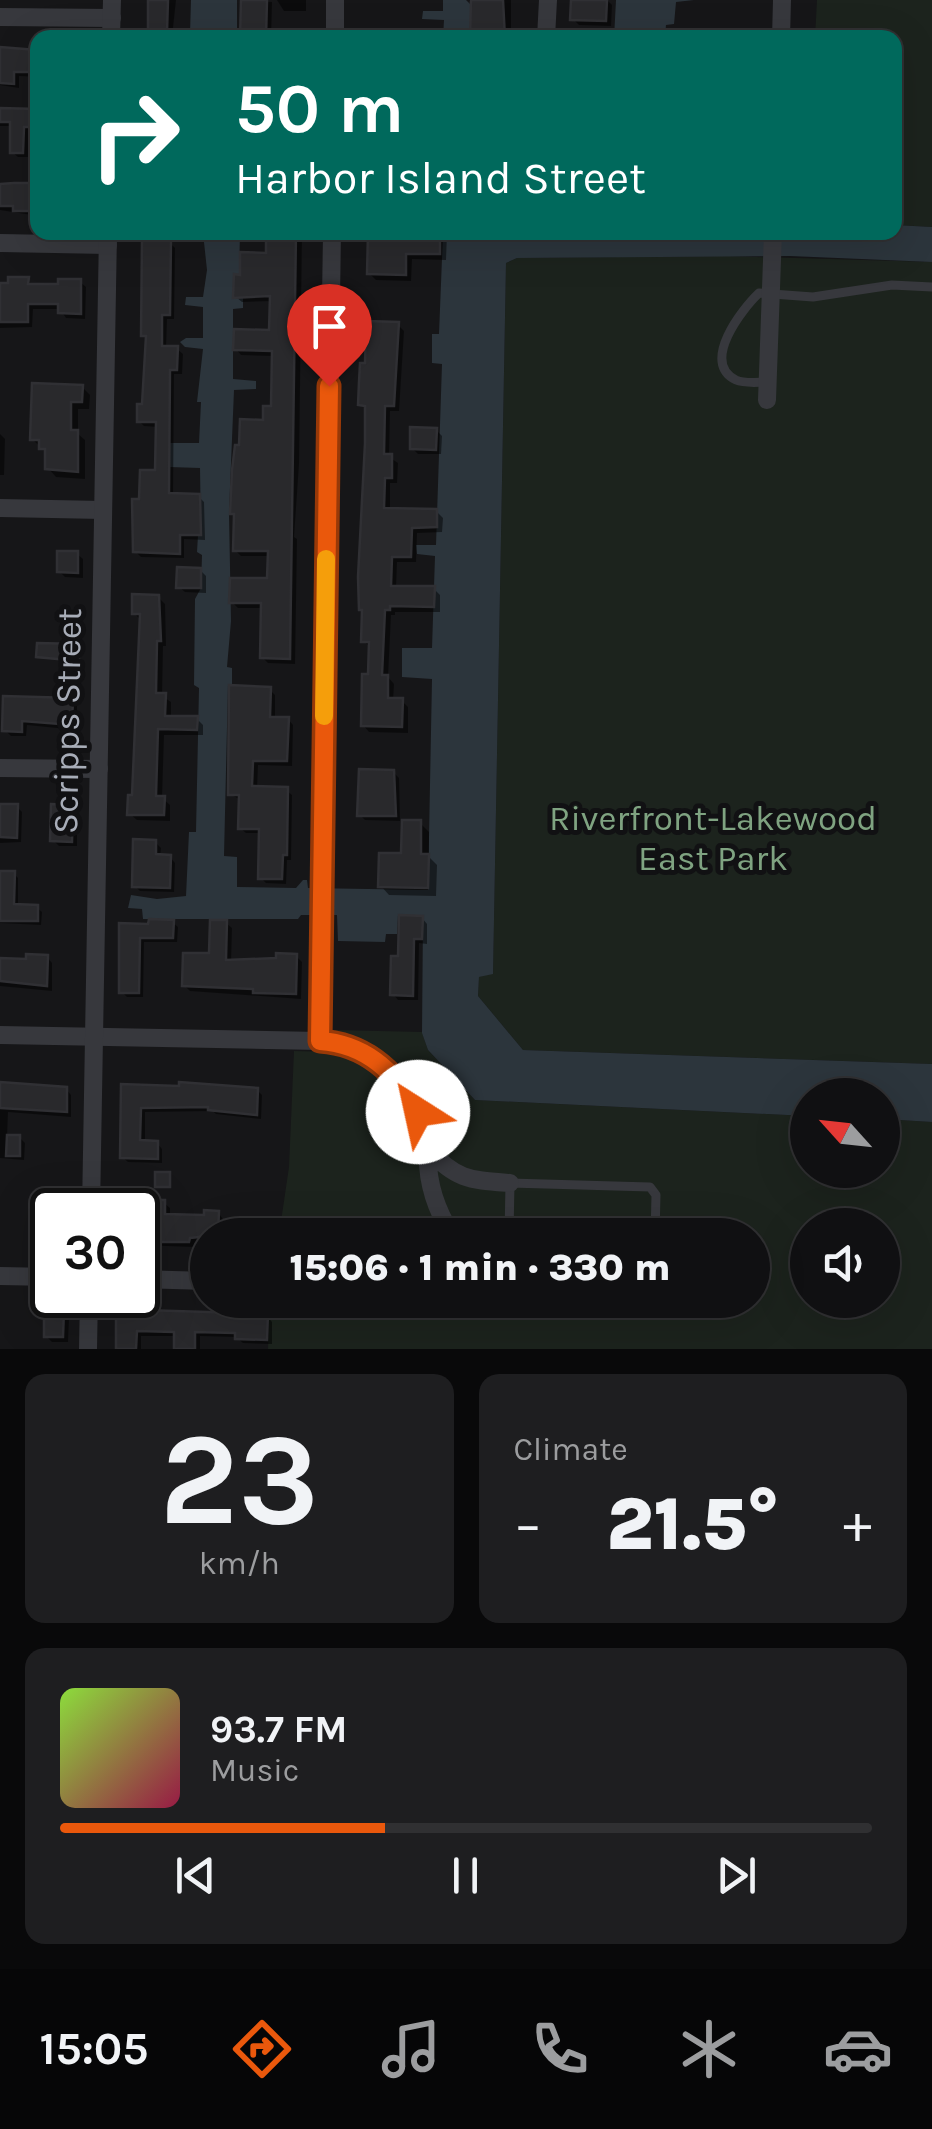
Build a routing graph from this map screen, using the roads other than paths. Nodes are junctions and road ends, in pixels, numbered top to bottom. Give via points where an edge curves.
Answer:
1 (336, 0) edge
2 (548, 0) edge
3 (782, 0) edge
4 (0, 17) edge
5 (112, 19) edge
6 (335, 30) edge
7 (546, 30) edge
8 (781, 30) edge
9 (81, 240) edge
10 (108, 240) edge
11 (332, 240) edge
12 (773, 240) edge
13 (0, 243) edge
14 (932, 287) edge
15 (771, 292) junction
16 (768, 391) joint
17 (0, 508) edge
18 (103, 510) junction
19 (0, 768) edge
20 (99, 770) junction
21 (0, 1035) edge
22 (95, 1037) junction
23 (320, 1041) junction
24 (428, 1149) junction
25 (510, 1183) junction
26 (92, 1188) edge
27 (444, 1218) edge
28 (509, 1218) edge
29 (655, 1218) edge
30 (0, 1276) edge
31 (30, 1277) edge
32 (160, 1280) edge
33 (190, 1280) edge
34 (89, 1318) edge
35 (88, 1349) edge

1 - 6 street
2 - 7 street
3 - 8 street
4 - 5 street
9 - 13 street
10 - 18 street, Scripps Street
11 - 23 street
12 - 15 street
14 - 15 lane via 892,285 813,297
15 - 16 street
15 - 16 lane via 754,298 721,357 737,380
17 - 18 street
18 - 20 street, Scripps Street
19 - 20 street
20 - 22 street, Scripps Street
21 - 22 street
22 - 23 street
22 - 26 street, Scripps Street
23 - 24 street via 360,1051 392,1073 418,1112
24 - 25 street via 459,1176
24 - 27 street via 430,1187
25 - 28 lane
25 - 29 lane via 650,1187
30 - 31 street
32 - 33 street
34 - 35 street

